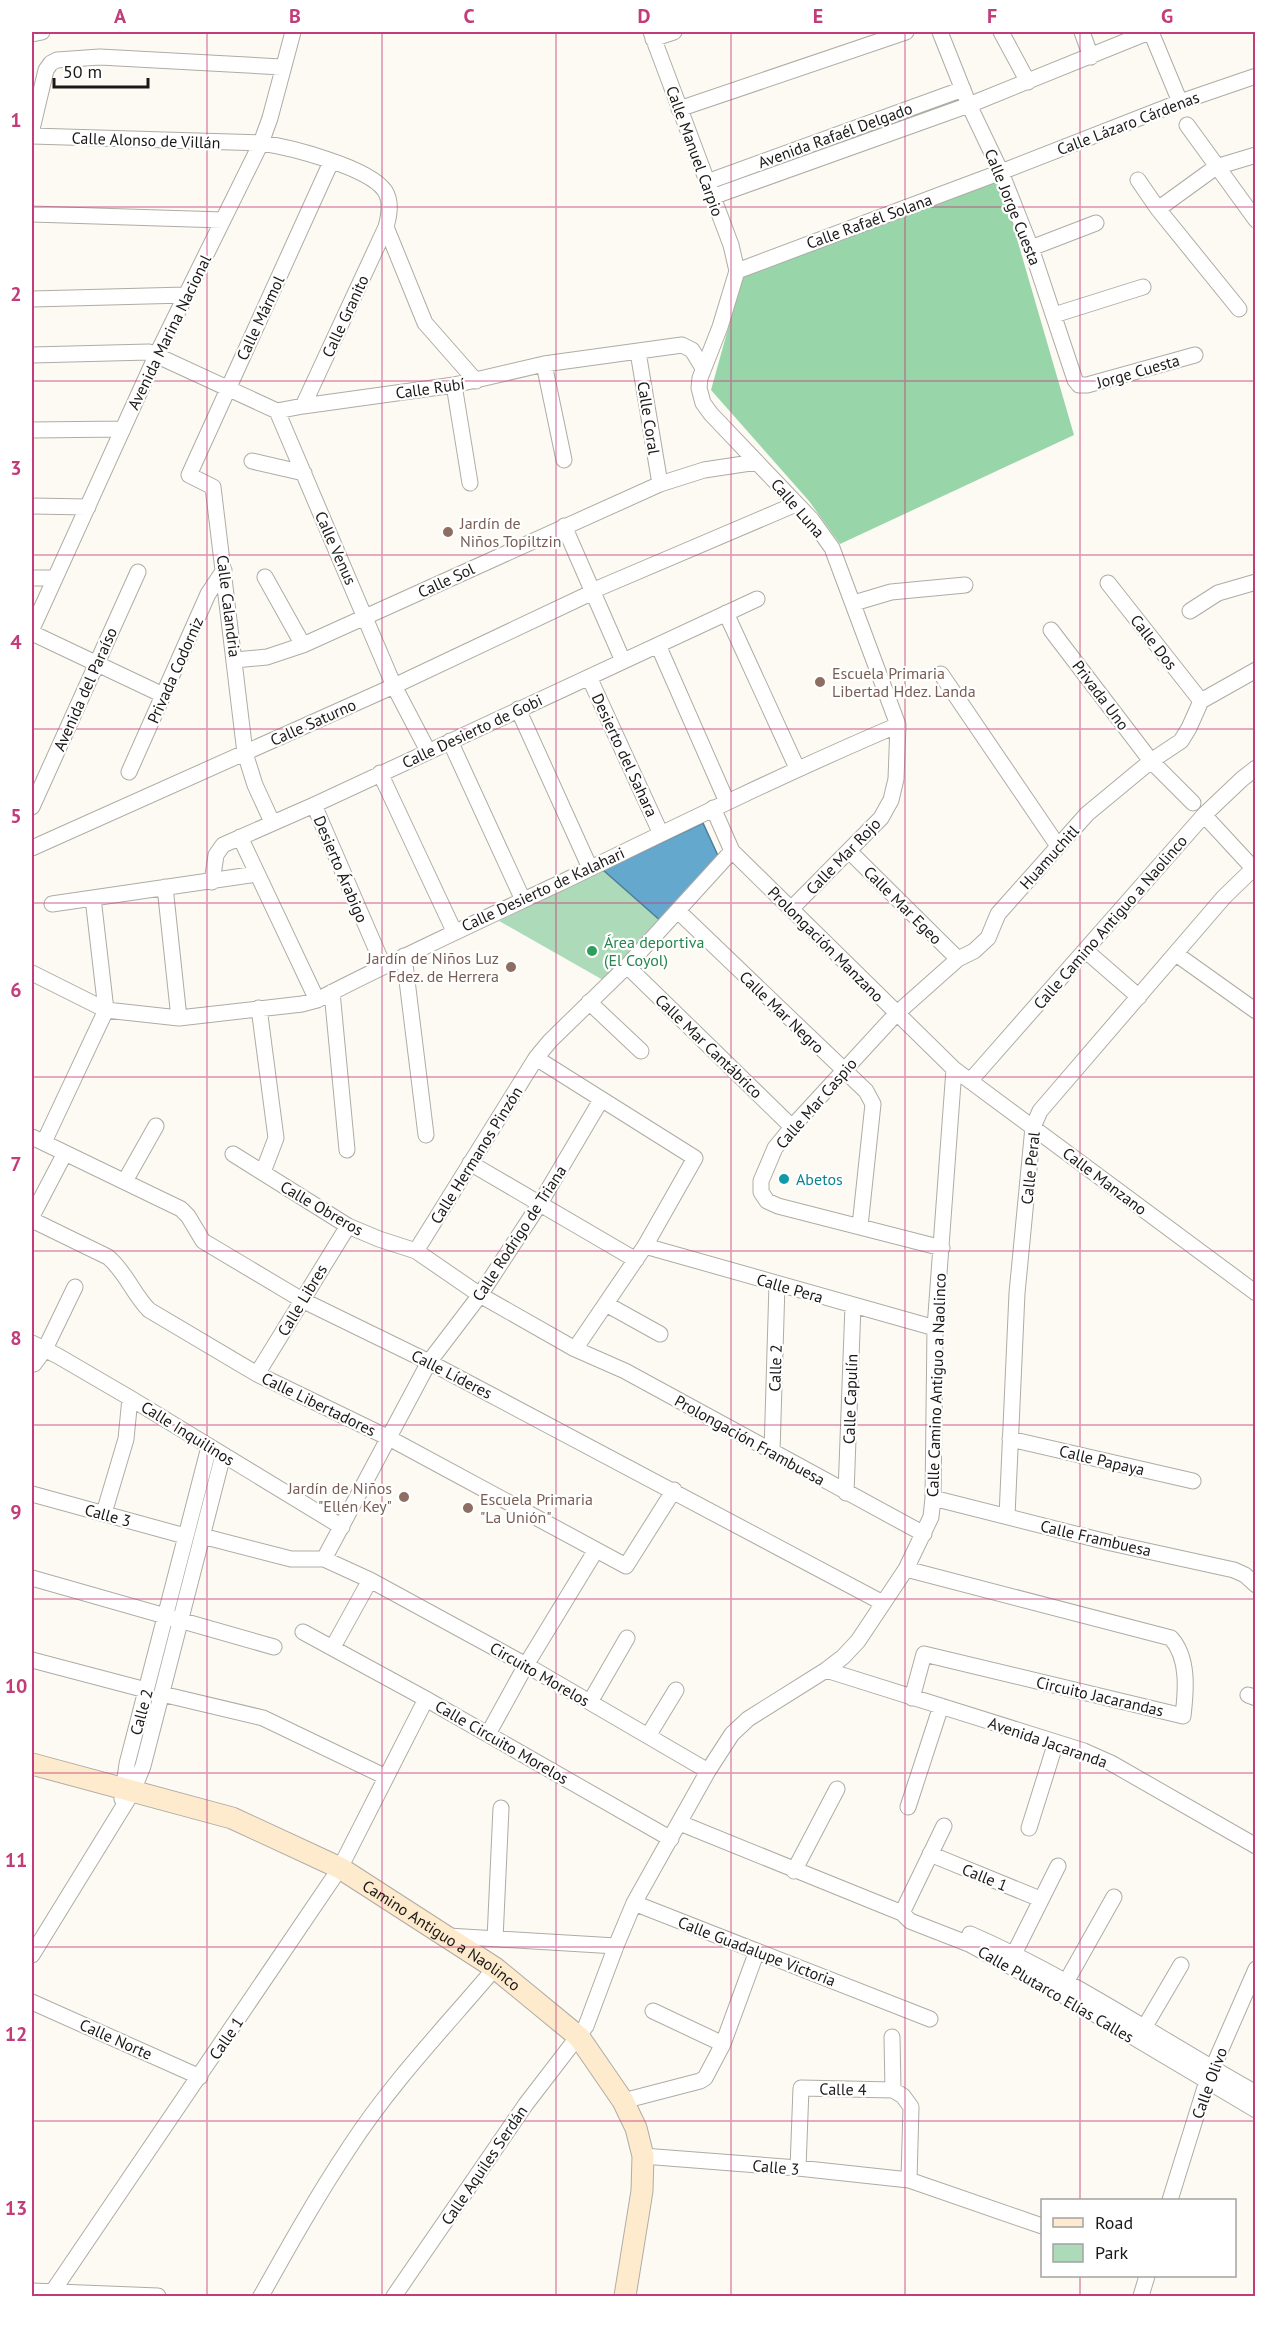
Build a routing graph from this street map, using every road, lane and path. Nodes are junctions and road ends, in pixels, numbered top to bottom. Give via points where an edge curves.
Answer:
1 (42, 32) edge
2 (292, 32) edge
3 (674, 32) edge
4 (906, 32) edge
5 (940, 32) edge
6 (1001, 32) edge
7 (1082, 32) edge
8 (1150, 32) edge
9 (32, 34) edge
10 (652, 35) edge
11 (1091, 57) junction
12 (282, 67) junction
13 (1256, 76) edge
14 (1028, 82) junction
15 (963, 89) junction
16 (1179, 102) junction
17 (969, 105) junction
18 (680, 109) junction
19 (1187, 125) dead end
20 (32, 129) edge
21 (32, 136) edge
22 (261, 143) junction
23 (1256, 155) edge
24 (331, 162) junction
25 (1216, 167) junction
26 (1001, 172) junction
27 (1138, 180) dead end
28 (706, 182) junction
29 (712, 197) junction
30 (1158, 209) junction
31 (32, 214) edge
32 (223, 220) junction
33 (1256, 220) edge
34 (1096, 223) dead end
35 (386, 227) junction
36 (1031, 248) junction
37 (737, 271) junction
38 (1143, 287) dead end
39 (186, 295) junction
40 (32, 299) edge
41 (1239, 309) dead end
42 (1054, 315) junction
43 (638, 352) junction
44 (1195, 355) dead end
45 (32, 356) edge
46 (156, 356) junction
47 (544, 364) junction
48 (703, 368) junction
49 (476, 381) junction
50 (454, 385) junction
51 (1079, 385) joint
52 (228, 387) junction
53 (303, 406) junction
54 (277, 411) junction
55 (123, 429) junction
56 (32, 430) edge
57 (564, 460) dead end
58 (252, 461) dead end
59 (757, 462) junction
60 (304, 473) junction
61 (189, 475) joint
62 (470, 483) dead end
63 (660, 484) junction
64 (796, 504) junction
65 (32, 507) edge
66 (88, 507) junction
67 (564, 526) junction
68 (224, 570) junction
69 (138, 572) dead end
70 (265, 577) dead end
71 (32, 578) edge
72 (55, 578) junction
73 (1256, 582) edge
74 (1108, 583) dead end
75 (965, 585) dead end
76 (596, 590) junction
77 (757, 599) dead end
78 (854, 603) junction
79 (1190, 611) dead end
80 (726, 614) junction
81 (366, 617) junction
82 (32, 629) edge
83 (1051, 630) dead end
84 (32, 633) edge
85 (303, 645) junction
86 (658, 645) junction
87 (235, 660) junction
88 (623, 661) junction
89 (96, 664) junction
90 (1256, 670) edge
91 (941, 674) dead end
92 (589, 677) junction
93 (394, 686) junction
94 (163, 695) junction
95 (1201, 701) junction
96 (518, 709) junction
97 (898, 725) junction
98 (450, 741) junction
99 (428, 751) junction
100 (245, 753) junction
101 (1151, 761) junction
102 (797, 768) junction
103 (1256, 768) edge
104 (129, 772) dead end
105 (380, 773) junction
106 (891, 800) joint
107 (1193, 803) dead end
108 (720, 805) junction
109 (314, 806) junction
110 (32, 807) edge
111 (1204, 815) junction
112 (272, 822) junction
113 (661, 834) junction
114 (240, 837) junction
115 (1058, 846) junction
116 (32, 848) edge
117 (732, 851) junction
118 (849, 851) junction
119 (1254, 867) edge
120 (590, 868) junction
121 (257, 874) junction
122 (212, 882) junction
123 (165, 887) junction
124 (93, 898) junction
125 (523, 900) junction
126 (52, 904) dead end
127 (791, 909) junction
128 (678, 911) junction
129 (454, 931) junction
130 (1085, 950) junction
131 (1176, 954) junction
132 (404, 956) junction
133 (958, 959) junction
134 (383, 965) junction
135 (627, 966) junction
136 (32, 973) edge
137 (332, 992) junction
138 (1139, 997) junction
139 (317, 1000) junction
140 (589, 1002) junction
141 (259, 1008) junction
142 (106, 1010) junction
143 (1256, 1011) edge
144 (896, 1014) junction
145 (179, 1018) junction
146 (641, 1051) dead end
147 (536, 1058) junction
148 (954, 1069) junction
149 (843, 1070) junction
150 (970, 1081) junction
151 (601, 1101) junction
152 (156, 1126) dead end
153 (792, 1127) junction
154 (1034, 1127) junction
155 (426, 1135) dead end
156 (38, 1140) edge
157 (347, 1150) dead end
158 (65, 1153) junction
159 (233, 1154) dead end
160 (470, 1163) junction
161 (263, 1172) junction
162 (125, 1181) junction
163 (539, 1205) junction
164 (32, 1218) edge
165 (348, 1226) junction
166 (860, 1226) junction
167 (645, 1246) junction
168 (942, 1248) junction
169 (416, 1251) junction
170 (636, 1260) junction
171 (777, 1284) junction
172 (75, 1287) dead end
173 (1256, 1293) edge
174 (480, 1295) junction
175 (302, 1300) junction
176 (606, 1304) junction
177 (853, 1305) junction
178 (935, 1328) junction
179 (660, 1334) dead end
180 (38, 1346) edge
181 (575, 1349) junction
182 (429, 1362) junction
183 (32, 1364) edge
184 (257, 1374) junction
185 (130, 1398) junction
186 (389, 1438) junction
187 (1010, 1439) junction
188 (209, 1447) junction
189 (772, 1452) junction
190 (223, 1455) junction
191 (1193, 1481) dead end
192 (674, 1490) junction
193 (846, 1492) junction
194 (32, 1494) edge
195 (933, 1498) junction
196 (104, 1513) junction
197 (1007, 1516) junction
198 (342, 1527) junction
199 (924, 1533) junction
200 (185, 1536) junction
201 (202, 1536) junction
202 (596, 1550) junction
203 (324, 1559) junction
204 (906, 1569) junction
205 (32, 1578) edge
206 (370, 1580) junction
207 (1256, 1585) edge
208 (883, 1603) junction
209 (166, 1615) junction
210 (181, 1621) junction
211 (303, 1632) dead end
212 (627, 1638) dead end
213 (274, 1647) dead end
214 (333, 1647) junction
215 (32, 1660) edge
216 (526, 1665) junction
217 (826, 1670) junction
218 (146, 1690) junction
219 (676, 1690) dead end
220 (162, 1694) junction
221 (912, 1698) junction
222 (426, 1699) junction
223 (590, 1702) junction
224 (941, 1706) junction
225 (488, 1734) junction
226 (648, 1736) junction
227 (1056, 1742) junction
228 (32, 1764) edge
229 (708, 1772) junction
230 (386, 1777) junction
231 (837, 1789) dead end
232 (125, 1797) junction
233 (908, 1807) dead end
234 (501, 1808) dead end
235 (680, 1823) junction
236 (944, 1826) dead end
237 (1029, 1828) dead end
238 (671, 1839) junction
239 (1255, 1845) edge
240 (930, 1854) junction
241 (1058, 1866) dead end
242 (340, 1868) junction
243 (794, 1871) junction
244 (1114, 1897) dead end
245 (1040, 1899) junction
246 (634, 1903) junction
247 (902, 1913) junction
248 (448, 1936) junction
249 (495, 1940) junction
250 (616, 1946) junction
251 (757, 1951) junction
252 (32, 1955) edge
253 (1011, 1960) junction
254 (1181, 1965) dead end
255 (495, 1968) junction
256 (1256, 1969) edge
257 (1062, 1988) junction
258 (32, 2002) edge
259 (653, 2011) dead end
260 (930, 2019) dead end
261 (1144, 2028) junction
262 (579, 2037) junction
263 (892, 2037) dead end
264 (723, 2044) junction
265 (1209, 2075) junction
266 (200, 2077) junction
267 (893, 2090) junction
268 (1256, 2093) edge
269 (623, 2101) junction
270 (1256, 2110) edge
271 (643, 2156) junction
272 (798, 2168) junction
273 (909, 2180) junction
274 (1170, 2199) edge
275 (1041, 2226) edge
276 (1147, 2277) edge
277 (32, 2290) edge
278 (53, 2291) junction
279 (158, 2296) edge
280 (261, 2296) edge
281 (394, 2296) edge
282 (625, 2296) edge
283 (1141, 2296) edge

1 - 9 street
2 - 12 street, Avenida Marina Nacional
3 - 10 street
4 - 18 street
5 - 15 street, Calle Jorge Cuesta
6 - 14 street
7 - 11 street
8 - 11 street, Avenida Rafaél Delgado
8 - 16 street
10 - 18 street, Calle Manuel Carpio
11 - 14 street, Avenida Rafaél Delgado
12 - 20 street via 100,57 57,60 46,70
12 - 22 street, Avenida Marina Nacional
13 - 16 street, Calle Lázaro Cárdenas
14 - 17 street, Avenida Rafaél Delgado
15 - 17 street, Calle Jorge Cuesta
15 - 28 street, Avenida Rafaél Delgado
16 - 26 street, Calle Lázaro Cárdenas
17 - 26 street, Calle Jorge Cuesta
17 - 29 street, Avenida Rafaél Delgado
18 - 28 street, Calle Manuel Carpio
19 - 25 street
21 - 22 street, Calle Alonso de Villán
22 - 24 street, Calle Alonso de Villán
22 - 32 street, Avenida Marina Nacional
23 - 25 street
24 - 35 street, Calle Alonso de Villán via 361,173 386,191 390,215
24 - 52 street, Calle Mármol
25 - 30 street
25 - 33 street
26 - 36 street, Calle Jorge Cuesta
26 - 37 street, Calle Rafaél Solana
27 - 30 street
28 - 29 street, Calle Manuel Carpio
29 - 37 street, Calle Manuel Carpio
30 - 41 street
31 - 32 street
32 - 39 street, Avenida Marina Nacional
34 - 36 street
35 - 49 street via 425,322
35 - 53 street, Calle Granito
36 - 42 street, Calle Jorge Cuesta
37 - 48 street, Calle Luna
38 - 42 street
39 - 40 street
39 - 46 street, Avenida Marina Nacional
42 - 51 street, Calle Jorge Cuesta
43 - 47 street, Calle Rubí
43 - 48 street, Calle Rubí via 682,345 692,350
43 - 63 street, Calle Coral
44 - 51 street, Jorge Cuesta
45 - 46 street via 142,351
46 - 52 street
46 - 55 street, Avenida Marina Nacional
47 - 49 street, Calle Rubí
47 - 57 street
48 - 59 street, Calle Luna via 699,388 704,403
49 - 50 street, Calle Rubí
50 - 53 street, Calle Rubí
50 - 62 street
52 - 54 street
52 - 61 street, Calle Mármol
53 - 54 street, Calle Rubí
54 - 60 street, Calle Venus
55 - 56 street
55 - 66 street, Avenida Marina Nacional
58 - 60 street
59 - 63 street, Calle Sol via 704,470
59 - 64 street, Calle Luna
60 - 81 street, Calle Venus
61 - 68 street, Calle Calandria via 213,487
63 - 67 street, Calle Sol
64 - 76 street, Calle Saturno
64 - 78 street, Calle Luna via 832,548
65 - 66 street
66 - 72 street, Avenida Marina Nacional
67 - 76 street
67 - 81 street, Calle Sol
68 - 87 street, Calle Calandria
68 - 94 street, Privada Codorniz via 208,594
69 - 89 street, Avenida del Paraíso
70 - 85 street
71 - 72 street
72 - 82 street, Avenida Marina Nacional
73 - 79 street via 1218,593
74 - 95 street, Calle Dos
75 - 78 street via 891,592
76 - 88 street
76 - 93 street, Calle Saturno
77 - 80 street, Calle Desierto de Gobi
78 - 97 street, Calle Luna
80 - 86 street, Calle Desierto de Gobi
80 - 102 street
81 - 85 street, Calle Sol
81 - 93 street, Calle Venus
83 - 101 street, Privada Uno
84 - 89 street
85 - 87 street, Calle Sol via 267,657
86 - 88 street, Calle Desierto de Gobi
86 - 108 street, Prolongación Manzano
87 - 100 street, Calle Calandria
88 - 92 street, Calle Desierto de Gobi
89 - 94 street
89 - 110 street, Avenida del Paraíso
90 - 95 street
91 - 115 street
92 - 96 street, Calle Desierto de Gobi
92 - 113 street, Desierto del Sahara
93 - 99 street, Calle Venus
93 - 100 street, Calle Saturno
94 - 104 street, Privada Codorniz
95 - 101 street, Huamuchitl via 1181,741
96 - 98 street, Calle Desierto de Gobi
96 - 120 street
97 - 102 street, Calle Desierto de Kalahari
97 - 106 street, Calle Luna via 896,779
98 - 99 street, Calle Desierto de Gobi
98 - 125 street
99 - 105 street, Calle Desierto de Gobi
100 - 112 street, Calle Calandria
100 - 116 street, Calle Saturno
101 - 107 street, Privada Uno
101 - 115 street, Huamuchitl via 1088,814
102 - 108 street, Calle Desierto de Kalahari
103 - 111 street, Calle Camino Antiguo a Naolinco
105 - 109 street, Calle Desierto de Gobi
105 - 129 street
106 - 118 street, Calle Mar Rojo via 881,818
108 - 113 street, Calle Desierto de Kalahari
108 - 117 street, Prolongación Manzano
109 - 112 street, Calle Desierto de Gobi
109 - 134 street, Desierto Árabigo
111 - 119 street
111 - 130 street, Calle Camino Antiguo a Naolinco
112 - 114 street, Calle Desierto de Gobi
113 - 120 street, Calle Desierto de Kalahari
114 - 121 street
114 - 122 street, Calle Desierto de Gobi via 223,845 216,855
115 - 133 street, Huamuchitl via 998,914 988,938
117 - 127 street, Prolongación Manzano
117 - 128 street
118 - 127 street, Calle Mar Rojo
118 - 133 street, Calle Mar Egeo
119 - 131 street, Calle Peral
120 - 125 street, Calle Desierto de Kalahari
121 - 122 street
121 - 139 street
122 - 123 street
123 - 124 street
123 - 145 street
124 - 126 street
124 - 142 street
125 - 129 street, Calle Desierto de Kalahari
127 - 144 street, Prolongación Manzano
128 - 135 street
128 - 149 street, Calle Mar Negro
129 - 132 street, Calle Desierto de Kalahari
130 - 138 street
130 - 150 street, Calle Camino Antiguo a Naolinco
131 - 138 street, Calle Peral
131 - 143 street
132 - 134 street, Calle Desierto de Kalahari
132 - 155 street
133 - 144 street, Huamuchitl
134 - 137 street, Calle Desierto de Kalahari
135 - 140 street
135 - 153 street, Calle Mar Cantábrico
136 - 142 street
137 - 139 street, Calle Desierto de Kalahari
137 - 157 street
138 - 154 street, Calle Peral via 1040,1111
139 - 141 street, Calle Desierto de Kalahari
140 - 146 street
140 - 147 street
141 - 145 street, Calle Desierto de Kalahari
141 - 161 street via 276,1138
142 - 145 street, Calle Desierto de Kalahari
142 - 156 street
144 - 148 street, Prolongación Manzano
144 - 149 street, Calle Mar Caspio
147 - 151 street
147 - 160 street, Calle Hermanos Pinzón
148 - 150 street, Calle Manzano
148 - 168 street, Calle Camino Antiguo a Naolinco
149 - 153 street, Calle Mar Caspio
149 - 166 street, Calle Mar Negro via 866,1091 873,1104
150 - 154 street, Calle Manzano
151 - 163 street, Calle Rodrigo de Triana
151 - 167 street via 694,1158
152 - 162 street
153 - 166 street, Calle Mar Caspio via 775,1148 763,1174 761,1192 767,1202
154 - 173 street, Calle Manzano
154 - 187 street, Calle Peral via 1017,1303
156 - 158 street, Calle Líderes
158 - 162 street, Calle Líderes
158 - 164 street
159 - 161 street, Calle Obreros
160 - 163 street
160 - 169 street, Calle Hermanos Pinzón
161 - 165 street, Calle Obreros
162 - 175 street, Calle Líderes via 181,1209 203,1241
163 - 170 street
163 - 174 street, Calle Rodrigo de Triana
164 - 184 street, Calle Libertadores via 108,1257 119,1266 149,1310
165 - 169 street, Calle Obreros
165 - 175 street, Calle Libres
166 - 168 street, Calle Mar Caspio
167 - 170 street
167 - 171 street, Calle Pera
168 - 178 street, Calle Camino Antiguo a Naolinco
169 - 174 street, Calle Obreros
170 - 176 street
171 - 177 street, Calle Pera
171 - 189 street, Calle 2
172 - 180 street
174 - 181 street, Prolongación Frambuesa
174 - 182 street, Calle Rodrigo de Triana
175 - 182 street, Calle Líderes
175 - 184 street, Calle Libres
176 - 179 street
176 - 181 street
177 - 178 street, Calle Pera
177 - 193 street, Calle Capulín
178 - 195 street, Calle Camino Antiguo a Naolinco
180 - 183 street
180 - 185 street, Calle Inquilinos
181 - 189 street, Prolongación Frambuesa via 625,1371
182 - 186 street, Calle Rodrigo de Triana
182 - 192 street, Calle Líderes
184 - 186 street, Calle Libertadores
185 - 188 street, Calle Inquilinos
185 - 196 street via 126,1439
186 - 198 street, Calle Rodrigo de Triana
186 - 202 street, Calle Libertadores
187 - 191 street, Calle Papaya
187 - 197 street, Calle Peral
188 - 190 street, Calle Inquilinos
188 - 200 street, Calle 2
189 - 193 street, Prolongación Frambuesa
190 - 198 street, Calle Inquilinos
190 - 201 street, Calle 2
192 - 202 street, Calle Libertadores via 627,1566
192 - 208 street, Calle Líderes
193 - 199 street, Prolongación Frambuesa
194 - 196 street, Calle 3
195 - 197 street, Calle Frambuesa
195 - 199 street, Calle Camino Antiguo a Naolinco
196 - 200 street, Calle 3
197 - 207 street, Calle Frambuesa via 1234,1570
198 - 203 street, Calle Rodrigo de Triana
199 - 204 street, Calle Camino Antiguo a Naolinco
200 - 209 street, Calle 2
201 - 203 street via 291,1559
201 - 210 street, Calle 2
202 - 216 street
203 - 206 street, Circuito Morelos
204 - 208 street, Calle Camino Antiguo a Naolinco
204 - 221 street, Circuito Jacarandas via 1171,1638 1178,1646 1187,1688 1183,1716 924,1654
205 - 209 street
206 - 214 street
206 - 216 street, Circuito Morelos
208 - 217 street, Calle Camino Antiguo a Naolinco via 858,1641
209 - 210 street
209 - 218 street, Calle 2
210 - 213 street
210 - 220 street, Calle 2
211 - 214 street, Calle Circuito Morelos
212 - 223 street
214 - 222 street, Calle Circuito Morelos
215 - 218 street
216 - 223 street, Circuito Morelos
216 - 225 street
217 - 221 street, Avenida Jacaranda
217 - 229 street, Calle Camino Antiguo a Naolinco via 748,1719 732,1734
218 - 232 street, Calle 2 via 127,1764
219 - 226 street
220 - 230 street via 263,1718
220 - 232 street, Calle 2 via 143,1766
221 - 224 street, Avenida Jacaranda
222 - 225 street, Calle Circuito Morelos
222 - 230 street, Calle 1
223 - 226 street, Circuito Morelos
224 - 227 street, Avenida Jacaranda
224 - 233 street
225 - 238 street, Calle Circuito Morelos
226 - 229 street, Circuito Morelos
227 - 237 street
227 - 239 street, Avenida Jacaranda via 1111,1763
228 - 232 main road, Camino Antiguo a Naolinco
229 - 235 street, Calle Camino Antiguo a Naolinco
230 - 242 street, Calle 1
231 - 243 street
232 - 242 main road, Camino Antiguo a Naolinco via 232,1818
232 - 252 street, Calle 2
234 - 249 street
235 - 238 street, Calle Camino Antiguo a Naolinco
235 - 243 street, Calle Plutarco Elías Calles
236 - 240 street
238 - 246 street, Calle Camino Antiguo a Naolinco
240 - 245 street, Calle 1
240 - 247 street
241 - 245 street
242 - 248 main road, Camino Antiguo a Naolinco
242 - 266 street, Calle 1
243 - 247 street, Calle Plutarco Elías Calles
244 - 257 street
245 - 253 street
246 - 250 street, Calle Camino Antiguo a Naolinco
246 - 251 street, Calle Guadalupe Victoria
247 - 253 street, Calle Plutarco Elías Calles via 910,1921
248 - 249 street
248 - 255 main road, Camino Antiguo a Naolinco
249 - 250 street
250 - 262 street, Calle Camino Antiguo a Naolinco via 591,2016
251 - 260 street, Calle Guadalupe Victoria
251 - 264 street
253 - 257 street, Calle Plutarco Elías Calles
254 - 261 street
255 - 262 main road, Camino Antiguo a Naolinco
255 - 280 street via 397,2083 350,2146
256 - 265 street, Calle Olivo
257 - 261 street, Calle Plutarco Elías Calles
257 - 265 street, Calle Plutarco Elías Calles
258 - 266 street, Calle Norte
259 - 264 street
261 - 265 street, Calle Plutarco Elías Calles
262 - 269 main road, Camino Antiguo a Naolinco
262 - 281 street, Calle Aquiles Serdán via 526,2104
263 - 267 street
264 - 269 street via 709,2074 700,2081
265 - 268 street
265 - 270 street
265 - 274 street, Calle Olivo
266 - 278 street, Calle 1
267 - 272 street, Calle 4 via 801,2088
267 - 273 street via 911,2107
269 - 271 main road, Camino Antiguo a Naolinco
271 - 272 street, Calle 3
271 - 282 main road, Camino Antiguo a Naolinco via 642,2191
272 - 273 street, Calle 3
273 - 275 street, Calle 3
276 - 283 street
277 - 278 street
278 - 279 street

